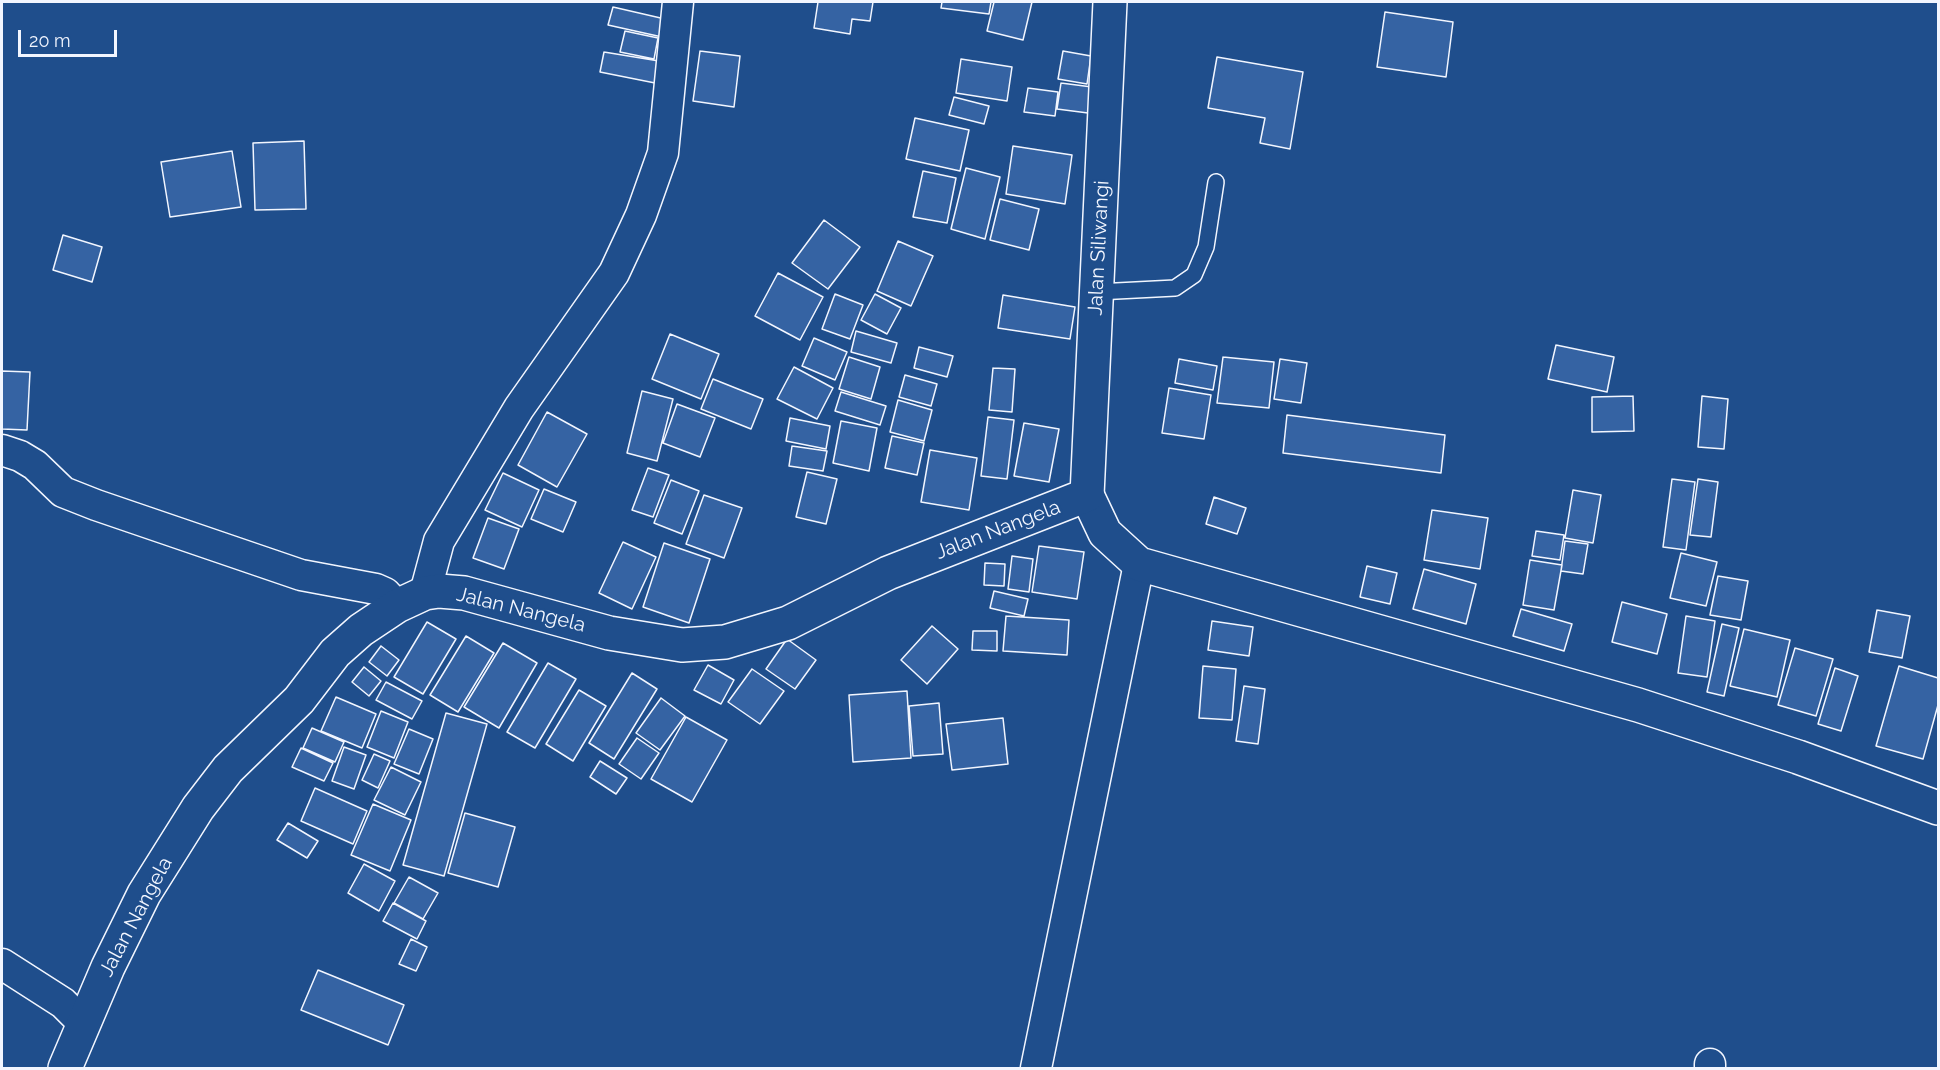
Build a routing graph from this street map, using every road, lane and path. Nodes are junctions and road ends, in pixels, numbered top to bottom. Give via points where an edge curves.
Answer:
1 (678, 2) edge
2 (1110, 2) edge
3 (1216, 182) dead end
4 (1097, 292) junction
5 (2, 450) edge
6 (1087, 495) junction
7 (1139, 564) junction
8 (411, 600) junction
9 (1938, 808) edge
10 (2, 964) edge
11 (84, 1024) junction
12 (65, 1068) edge
13 (1036, 1068) edge

1 - 8 street via 663,153 641,215 614,273 519,408 439,541
2 - 4 main road, Jalan Siliwangi
3 - 4 lane via 1206,247 1194,275 1175,288
4 - 6 main road, Jalan Siliwangi
5 - 8 street via 28,460 63,492 96,505 301,575
6 - 7 main road via 1105,533
6 - 8 main road, Jalan Nangela via 888,573 788,623 725,642 682,645 609,633 464,593 439,591
7 - 9 main road via 1638,705
7 - 13 street
8 - 11 main road, Jalan Nangela via 362,630 335,653 299,700 228,769 198,808 144,894
10 - 11 street via 63,1003
11 - 12 main road, Jalan Nangela

